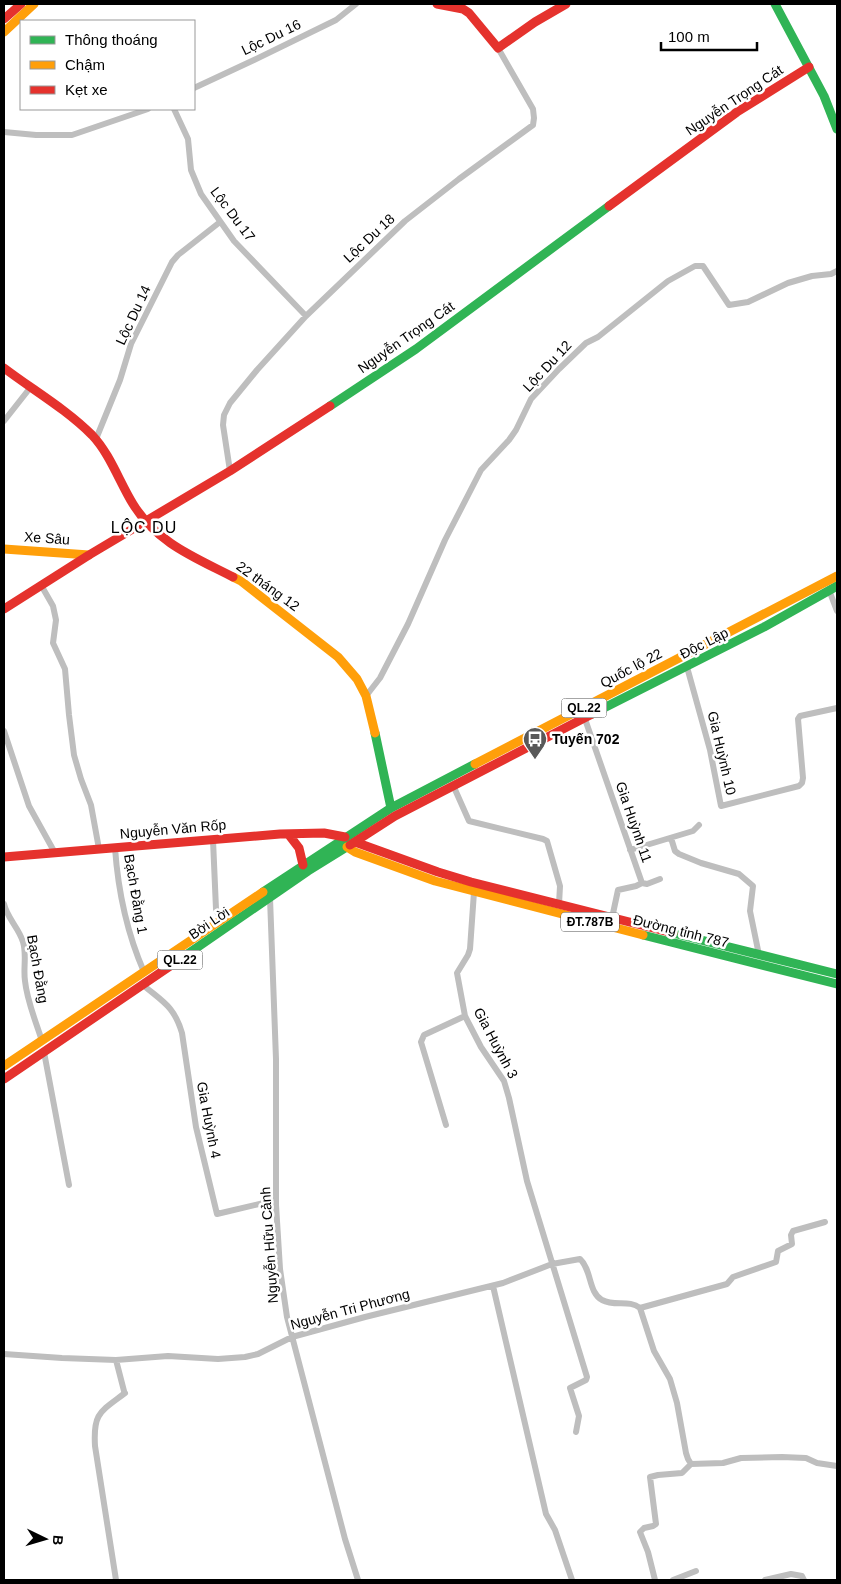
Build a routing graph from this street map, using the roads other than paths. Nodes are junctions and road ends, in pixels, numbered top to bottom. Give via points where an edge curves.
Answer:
1 (21, 4) edge
2 (34, 4) edge
3 (356, 4) edge
4 (437, 4) edge
5 (566, 4) edge
6 (775, 4) edge
7 (4, 19) edge
8 (4, 32) edge
9 (498, 48) junction
10 (808, 67) junction
11 (195, 88) edge
12 (145, 110) edge
13 (174, 110) edge
14 (837, 130) edge
15 (4, 132) edge
16 (220, 222) junction
17 (837, 271) edge
18 (306, 316) junction
19 (4, 368) edge
20 (30, 388) junction
21 (4, 421) edge
22 (96, 438) junction
23 (230, 471) junction
24 (145, 521) junction
25 (4, 549) edge
26 (88, 555) junction
27 (837, 576) edge
28 (41, 585) junction
29 (831, 586) edge
30 (4, 608) edge
31 (837, 611) edge
32 (687, 667) junction
33 (366, 696) junction
34 (837, 708) edge
35 (585, 719) junction
36 (4, 731) edge
37 (453, 785) junction
38 (393, 812) junction
39 (699, 825) dead end
40 (289, 835) junction
41 (345, 837) junction
42 (671, 838) junction
43 (213, 840) junction
44 (356, 842) junction
45 (347, 847) junction
46 (115, 848) junction
47 (99, 849) junction
48 (630, 850) junction
49 (55, 853) junction
50 (4, 857) edge
51 (303, 865) junction
52 (660, 879) dead end
53 (642, 883) junction
54 (474, 892) junction
55 (270, 898) junction
56 (4, 904) edge
57 (559, 904) junction
58 (612, 918) junction
59 (221, 920) junction
60 (759, 955) junction
61 (144, 972) junction
62 (837, 974) edge
63 (837, 984) edge
64 (143, 986) junction
65 (465, 1016) junction
66 (42, 1041) junction
67 (44, 1052) junction
68 (4, 1066) edge
69 (4, 1078) edge
70 (446, 1125) dead end
71 (68, 1185) dead end
72 (276, 1200) junction
73 (825, 1222) dead end
74 (552, 1264) junction
75 (493, 1286) junction
76 (640, 1308) junction
77 (292, 1337) junction
78 (4, 1354) edge
79 (116, 1360) junction
80 (576, 1432) dead end
81 (691, 1464) junction
82 (837, 1466) edge
83 (696, 1571) dead end
84 (116, 1580) edge
85 (358, 1580) edge
86 (572, 1580) edge
87 (655, 1580) edge
88 (676, 1580) edge
89 (764, 1580) edge
90 (804, 1580) edge

1 - 7 main road
2 - 8 main road
3 - 11 street, Lộc Du 16 via 336,20
4 - 9 main road via 469,13
5 - 9 main road
6 - 10 main road
9 - 18 street, Lộc Du 18 via 531,105 533,125 405,222
10 - 14 main road
10 - 23 main road, Nguyễn Trọng Cát via 737,112 416,349
12 - 15 street via 72,135
13 - 16 street, Lộc Du 17 via 188,139 191,170 201,194
16 - 18 street, Lộc Du 17
16 - 22 street, Lộc Du 14 via 172,262 131,344
17 - 33 street, Lộc Du 12 via 788,283 748,302 729,305 703,266 695,266 668,281 598,337 586,342 531,398 516,430 481,470 404,631 380,678
18 - 23 street, Lộc Du 18 via 257,370 224,415
19 - 20 main road, 22 tháng 12
20 - 21 street
20 - 22 main road, 22 tháng 12
22 - 24 main road, 22 tháng 12
23 - 24 main road, Nguyễn Trọng Cát
24 - 26 main road, Nguyễn Trọng Cát
24 - 33 main road, 22 tháng 12 via 173,546 242,581 338,657 357,679
25 - 26 main road, Xe Sâu
26 - 28 main road, Nguyễn Trọng Cát
27 - 29 main road, Độc Lập / QL.22
28 - 30 main road, Nguyễn Trọng Cát
28 - 47 street via 53,606 56,620 53,643 65,669 74,755 91,805
29 - 31 street
29 - 32 main road, Độc Lập / QL.22 via 764,627
29 - 38 main road, Quốc lộ 22 / QL.22
32 - 34 street, Gia Huỳnh 10 via 710,750 721,806 799,786 803,778 798,719
32 - 35 main road, Độc Lập / QL.22
33 - 38 main road, 22 tháng 12
35 - 37 main road, Độc Lập / QL.22
35 - 48 street, Gia Huỳnh 11
36 - 49 street via 29,806
37 - 38 main road, Độc Lập / QL.22
37 - 57 street via 469,821 547,841 560,886
38 - 41 main road, Quốc lộ 22 / QL.22
38 - 44 main road, Quốc lộ 22 / QL.22
39 - 42 street via 693,832
40 - 41 main road, Nguyễn Văn Rốp via 339,834
40 - 43 main road, Nguyễn Văn Rốp
40 - 51 main road via 302,852
41 - 44 main road, Nguyễn Văn Rốp
41 - 45 main road
41 - 51 main road, Bời Lời / QL.22
42 - 48 street
42 - 60 street via 679,854 738,874 753,886 750,911
43 - 46 main road, Nguyễn Văn Rốp
43 - 59 street via 216,909
44 - 45 main road, Bời Lời / QL.22
44 - 57 main road, Đường tỉnh 787 / ĐT.787B via 447,874
45 - 54 main road, Đường tỉnh 787 / ĐT.787B
45 - 55 main road, Bời Lời / QL.22
46 - 47 main road, Nguyễn Văn Rốp
46 - 61 street, Bạch Đằng 1 via 126,916 134,950
47 - 49 main road, Nguyễn Văn Rốp
48 - 53 street, Gia Huỳnh 11
49 - 50 main road, Nguyễn Văn Rốp
51 - 59 main road, Bời Lời / QL.22
52 - 53 street
53 - 58 street, Gia Huỳnh 11 via 618,890
54 - 63 main road, Đường tỉnh 787 / ĐT.787B
54 - 65 street, Gia Huỳnh 3 via 470,950 457,973
55 - 64 main road, Bời Lời / QL.22
55 - 72 street, Nguyễn Hữu Cảnh via 276,1059
56 - 66 street, Bạch Đằng via 23,941 26,988
57 - 58 main road, Đường tỉnh 787 / ĐT.787B
58 - 60 main road, Đường tỉnh 787 / ĐT.787B
59 - 61 main road, Bời Lời / QL.22
60 - 62 main road, Đường tỉnh 787 / ĐT.787B
61 - 66 main road, Bời Lời / QL.22
64 - 67 main road, Bời Lời / QL.22
64 - 72 street, Gia Huỳnh 4 via 178,1019 196,1127 217,1214
65 - 70 street via 424,1035 421,1042
65 - 74 street, Gia Huỳnh 3 via 504,1081 527,1181
66 - 68 main road, Bời Lời / QL.22
67 - 69 main road, Bời Lời / QL.22
67 - 71 street
72 - 77 street, Nguyễn Hữu Cảnh via 280,1269
73 - 76 street via 793,1231 792,1244 778,1251 776,1262 733,1277 727,1284
74 - 75 street, Nguyễn Tri Phương
74 - 76 street, Nguyễn Tri Phương via 580,1259 587,1268 591,1285 602,1300 630,1303
74 - 80 street, Gia Huỳnh 3 via 587,1376 586,1380 570,1388 579,1416
75 - 77 street, Nguyễn Tri Phương
75 - 86 street via 546,1514 555,1530
76 - 81 street via 654,1351 670,1379
77 - 79 street, Nguyễn Tri Phương via 245,1357 168,1356
77 - 85 street, Nguyễn Hữu Cảnh
78 - 79 street, Nguyễn Tri Phương
79 - 84 street via 124,1391 99,1414 94,1430
81 - 82 street via 782,1457 806,1458
81 - 87 street via 682,1473 650,1477 656,1524 640,1532
83 - 88 street
89 - 90 street via 791,1574 802,1576

